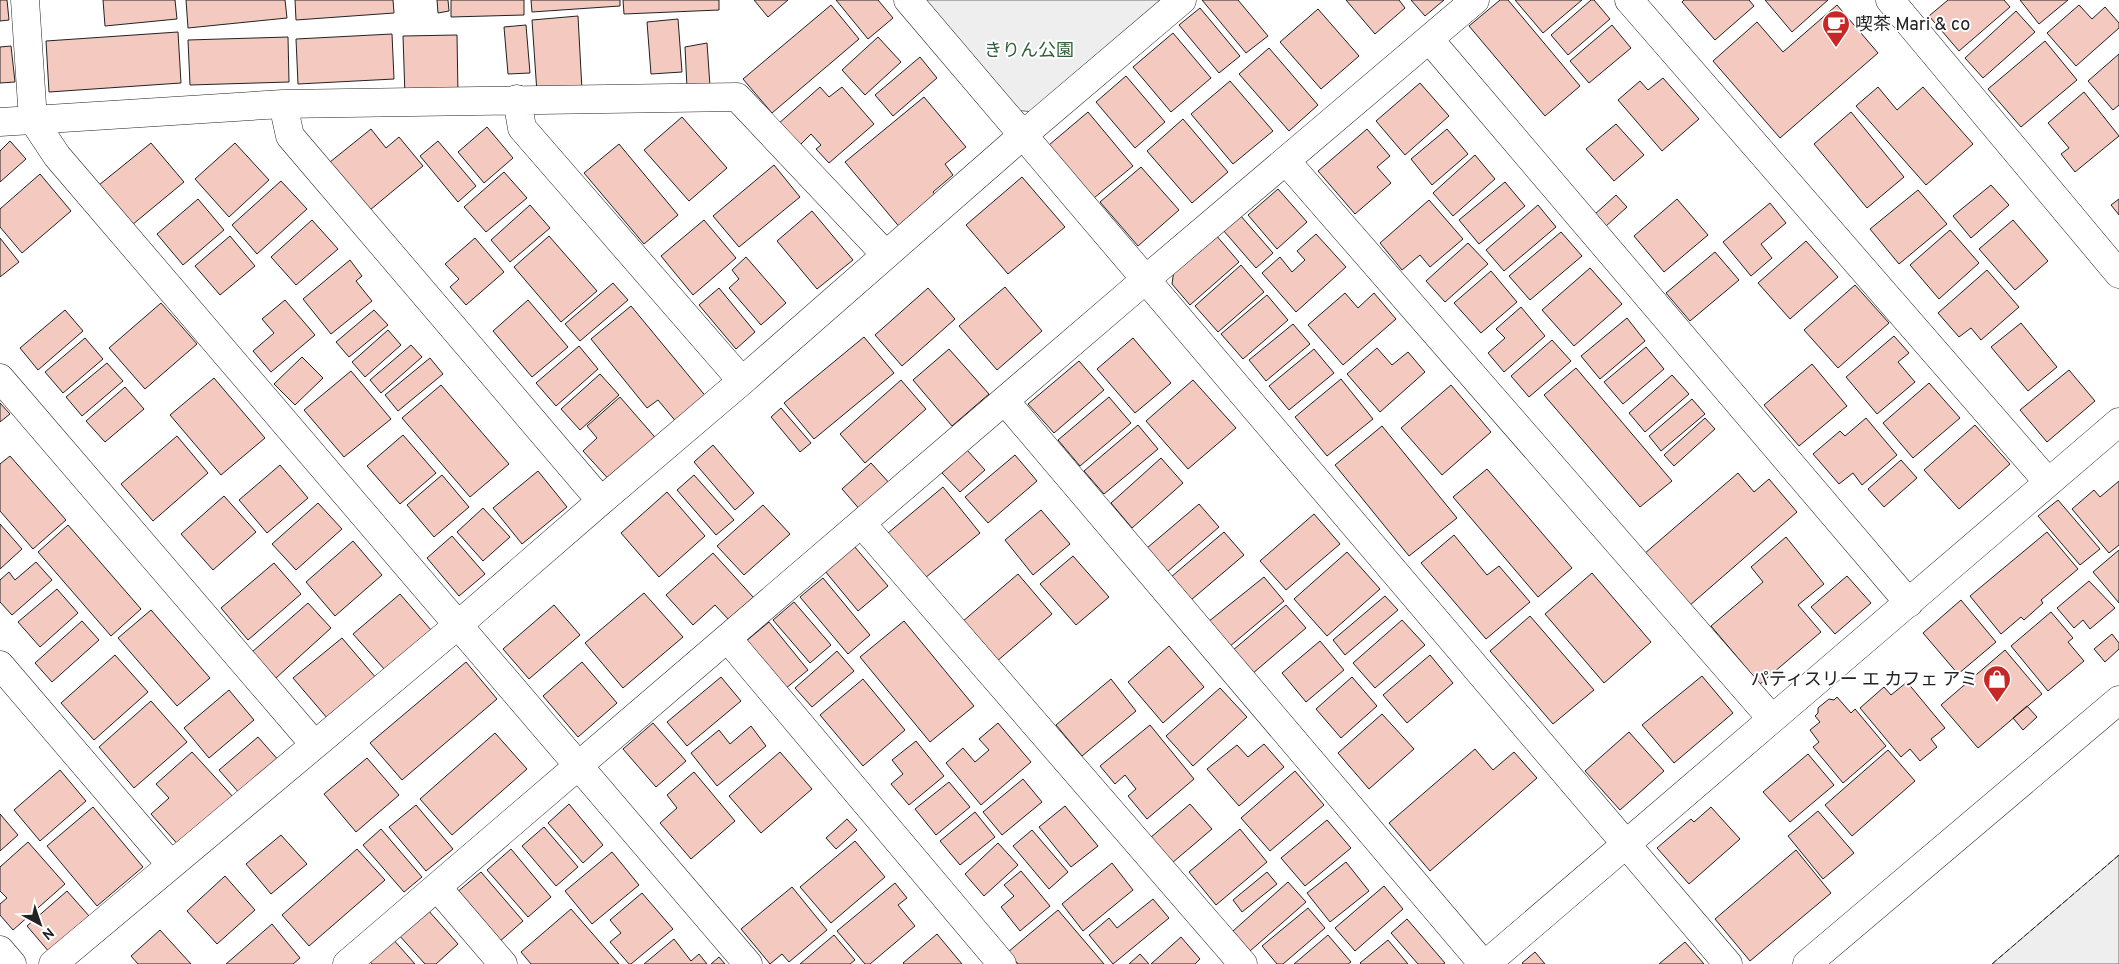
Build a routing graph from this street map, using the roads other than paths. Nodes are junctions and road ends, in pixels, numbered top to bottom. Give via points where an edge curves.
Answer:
1 (24, 0) edge
2 (908, 0) edge
3 (1182, 0) edge
4 (1475, 0) edge
5 (1629, 0) edge
6 (1890, 0) edge
7 (1428, 40) junction
8 (517, 99) junction
9 (283, 104) junction
10 (33, 120) junction
11 (0, 122) edge
12 (1022, 135) junction
13 (1286, 161) junction
14 (886, 255) junction
15 (2119, 274) edge
16 (1145, 280) junction
17 (0, 378) edge
18 (742, 381) junction
19 (1005, 401) junction
20 (2119, 422) edge
21 (2048, 482) junction
22 (601, 501) junction
23 (862, 524) junction
24 (1909, 602) junction
25 (458, 625) junction
26 (728, 639) junction
27 (0, 664) edge
28 (2119, 700) edge
29 (1772, 719) junction
30 (314, 744) junction
31 (580, 766) junction
32 (1626, 845) junction
33 (171, 865) junction
34 (437, 887) junction
35 (0, 950) edge
36 (12, 964) edge
37 (53, 964) edge
38 (347, 964) edge
39 (503, 964) edge
40 (748, 964) edge
41 (1002, 964) edge
42 (1243, 964) edge
43 (1484, 964) edge
44 (1728, 964) edge
45 (1807, 964) edge

1 - 10 street
2 - 12 street
3 - 12 street
4 - 7 street
5 - 21 street
6 - 15 street
7 - 13 street
7 - 24 street
8 - 9 street
8 - 14 street via 737,97
8 - 18 street via 522,128
9 - 10 street
9 - 22 street via 290,136
10 - 11 street
10 - 25 street via 57,156
12 - 14 street
12 - 16 street
13 - 16 street
13 - 29 street
14 - 18 street
16 - 19 street
16 - 32 street
17 - 30 street
18 - 22 street
19 - 23 street
19 - 43 street
20 - 21 street
21 - 24 street
22 - 25 street
23 - 26 street
23 - 42 street
24 - 29 street
25 - 30 street
25 - 31 street
26 - 31 street
26 - 41 street
27 - 33 street
28 - 45 street
29 - 32 street
30 - 33 street
31 - 34 street
31 - 40 street
32 - 43 street
32 - 44 street
33 - 37 street
34 - 38 street
34 - 39 street
35 - 36 street

